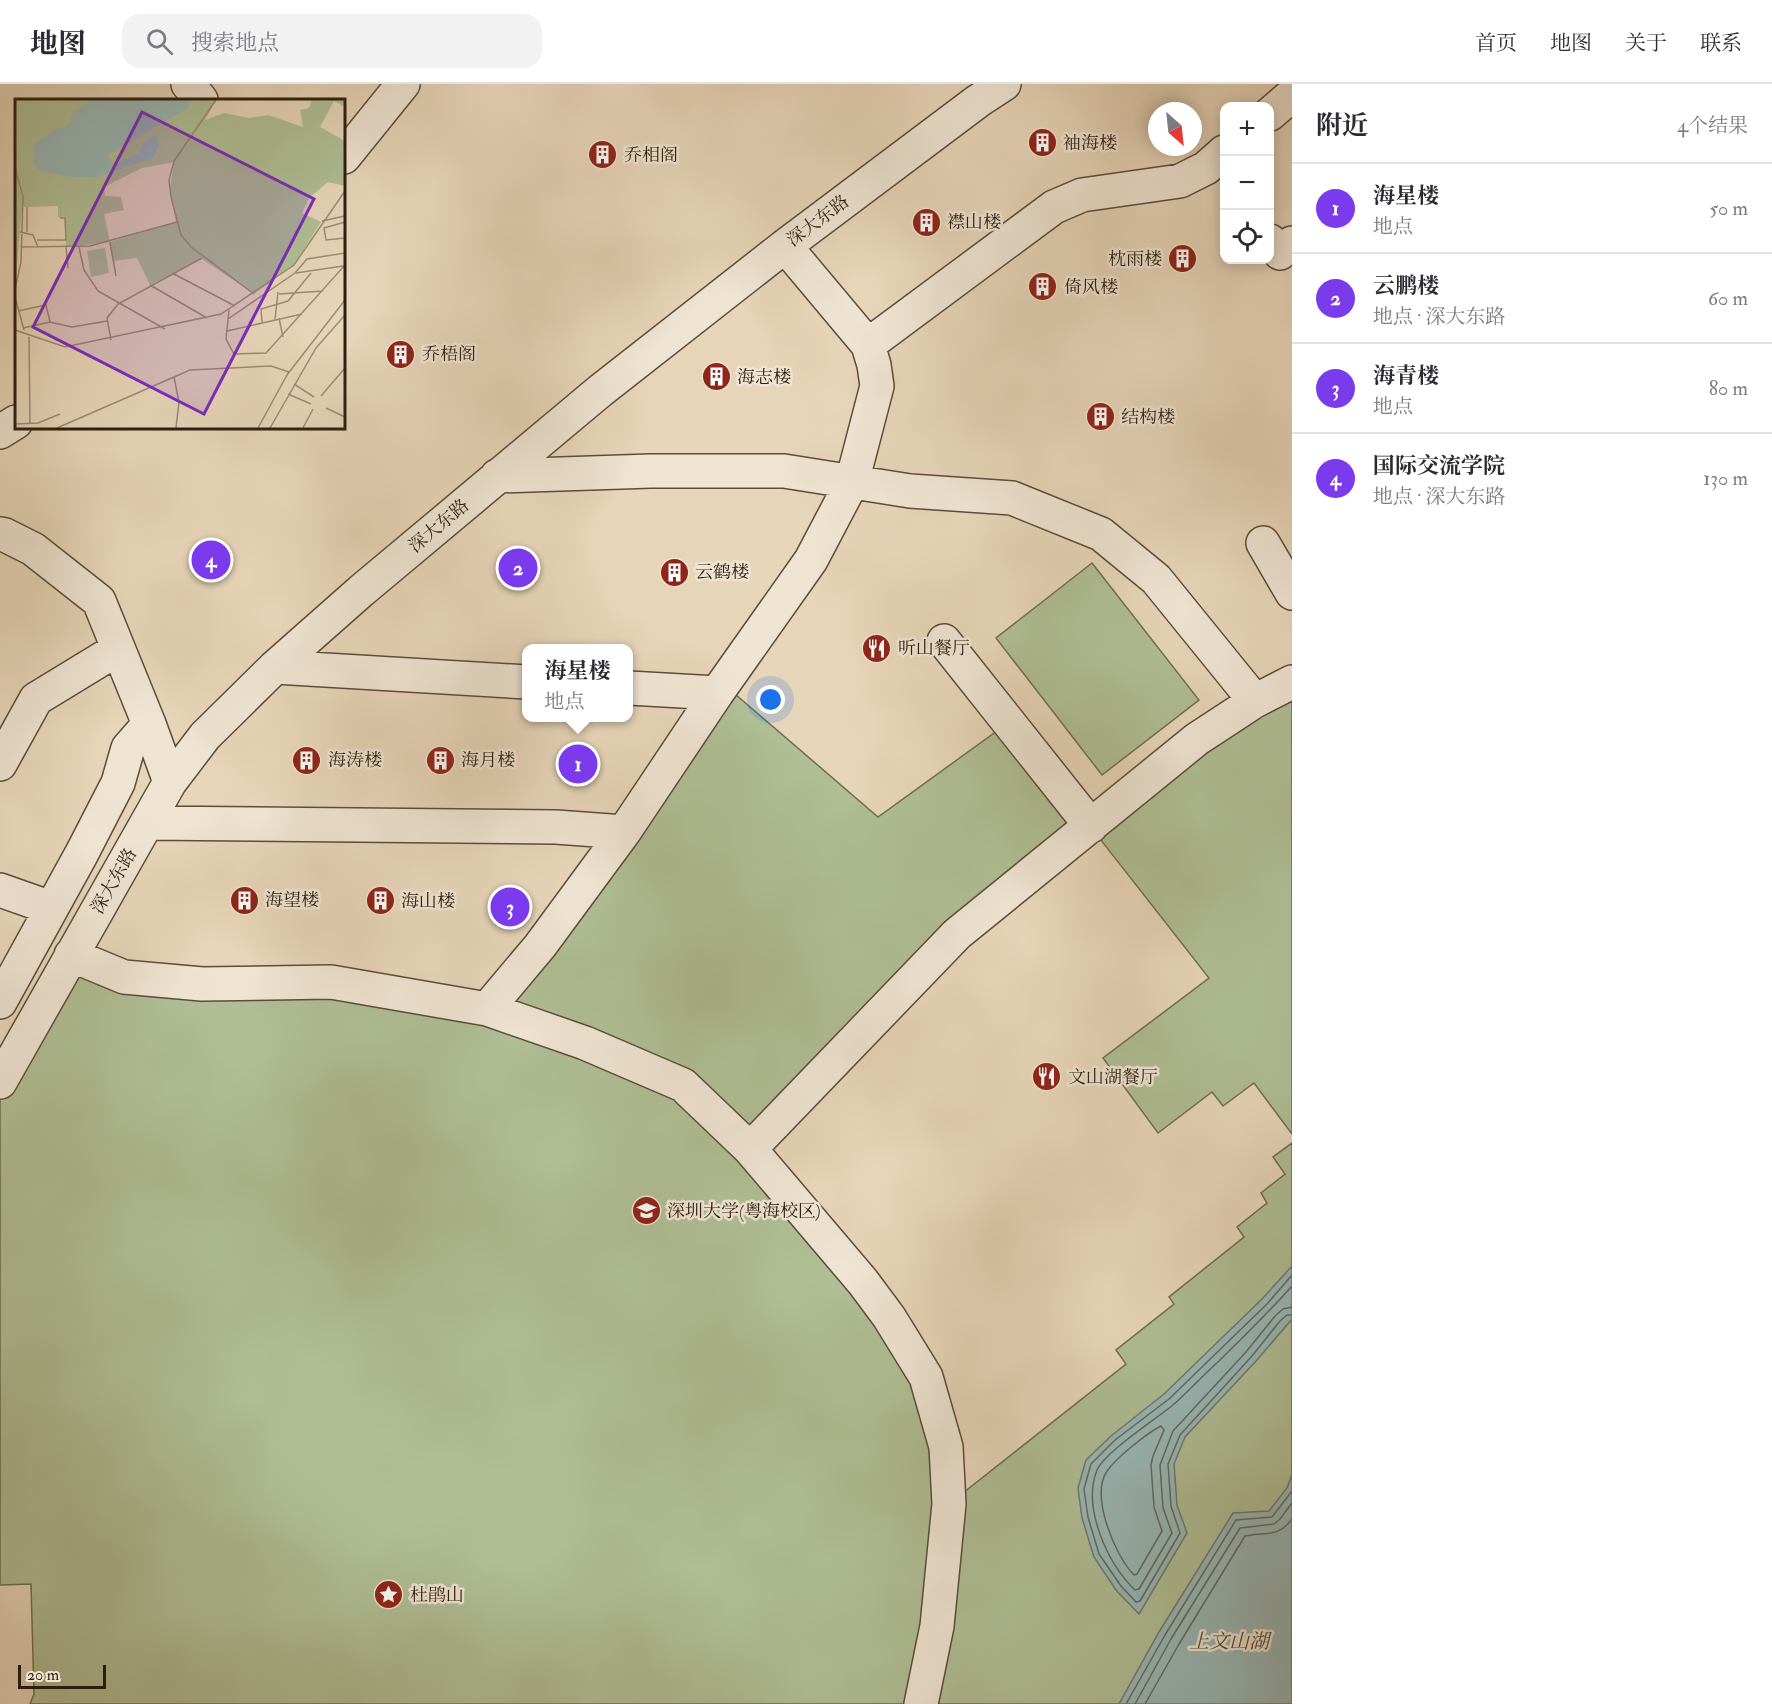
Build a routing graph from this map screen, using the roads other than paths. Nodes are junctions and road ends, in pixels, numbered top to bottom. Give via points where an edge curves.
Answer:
1 (188, 84) edge
2 (404, 84) edge
3 (1004, 84) edge
4 (1292, 95) edge
5 (200, 99) edge
6 (1274, 110) edge
7 (345, 156) edge
8 (1218, 170) edge
9 (1292, 243) edge
10 (785, 246) junction
11 (1274, 246) edge
12 (868, 345) junction
13 (15, 423) edge
14 (0, 432) edge
15 (497, 476) junction
16 (852, 482) junction
17 (0, 534) edge
18 (1263, 543) dead end
19 (1292, 593) edge
20 (944, 641) dead end
21 (118, 649) junction
22 (275, 667) junction
23 (522, 681) edge
24 (1292, 682) edge
25 (633, 688) edge
26 (717, 693) junction
27 (1255, 701) junction
28 (149, 724) junction
29 (0, 764) edge
30 (170, 782) junction
31 (147, 823) junction
32 (1090, 826) junction
33 (624, 832) junction
34 (0, 890) edge
35 (51, 908) junction
36 (71, 955) junction
37 (0, 1002) edge
38 (487, 1010) junction
39 (0, 1082) edge
40 (750, 1149) junction
41 (921, 1704) edge

1 - 5 street
2 - 7 street
3 - 10 street, 深大东路
4 - 6 street
8 - 12 street via 1180,181 1082,195 1054,207
9 - 11 street via 1280,253
10 - 12 street
10 - 15 street, 深大东路
12 - 16 street via 877,386
13 - 14 street
15 - 16 street via 784,471
15 - 22 street, 深大东路
16 - 26 street via 811,560
16 - 27 street via 910,491 1012,498 1101,534 1156,579
17 - 21 street via 33,549 99,601
18 - 19 street
20 - 32 street
21 - 28 street
21 - 29 street via 36,699
22 - 23 street
22 - 30 street, 深大东路 via 205,736
24 - 27 street
25 - 26 street
26 - 33 street
27 - 32 street via 1197,739
28 - 30 street
28 - 35 street via 128,748 118,783
30 - 31 street, 深大东路
31 - 33 street via 556,826
31 - 36 street, 深大东路
32 - 40 street via 957,934
33 - 38 street
34 - 35 street
35 - 37 street
36 - 38 street via 124,977 202,984 331,982
36 - 39 street, 深大东路
38 - 40 street via 585,1043 683,1085
40 - 41 street via 863,1282 926,1377 946,1447 949,1504 937,1626

